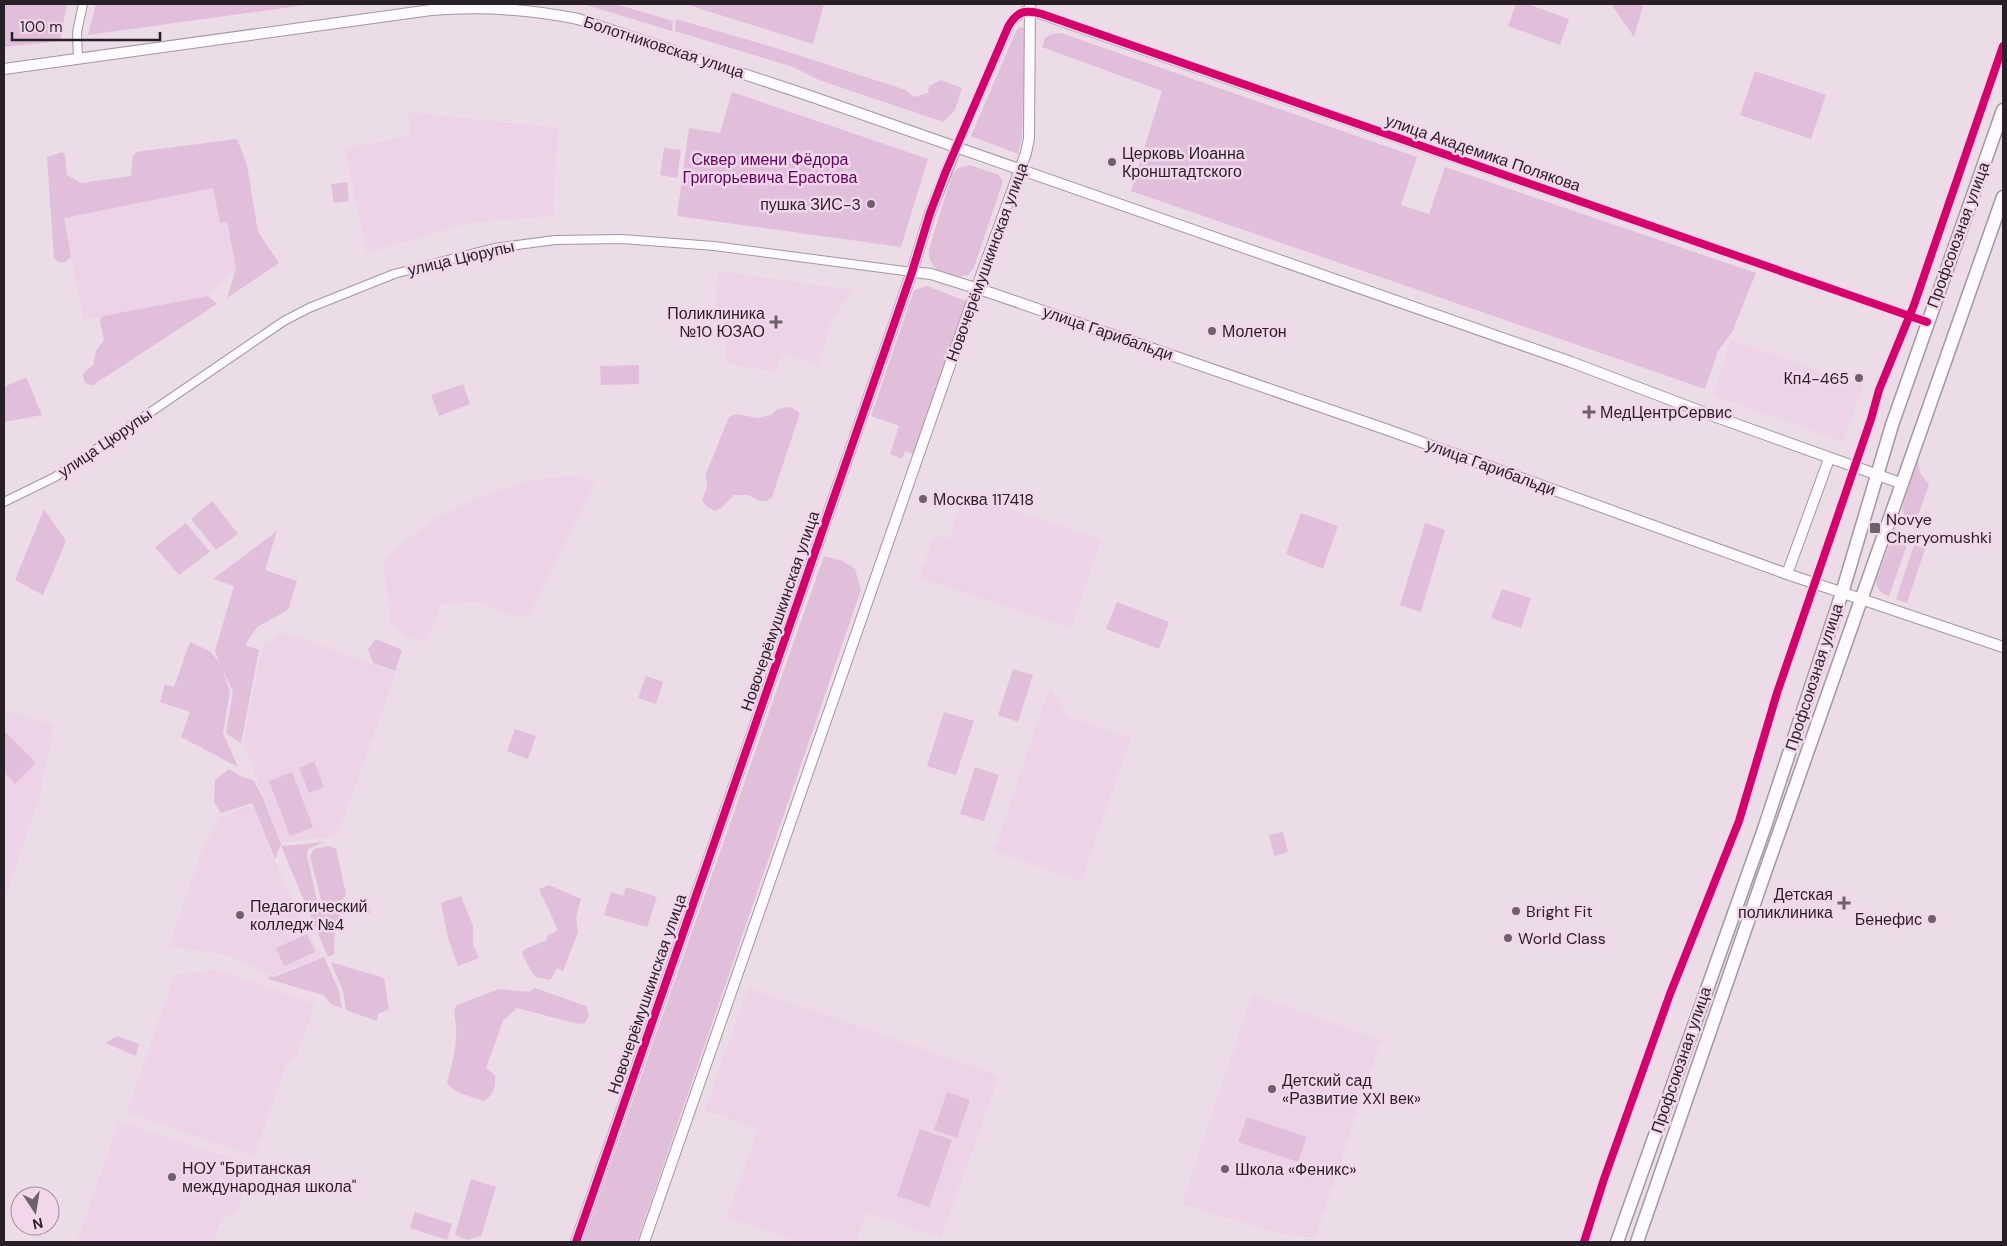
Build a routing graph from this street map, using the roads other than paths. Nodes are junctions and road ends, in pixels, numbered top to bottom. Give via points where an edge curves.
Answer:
1 (83, 4) edge
2 (505, 6) edge
3 (1030, 7) edge
4 (78, 58) junction
5 (4, 69) edge
6 (2003, 110) edge
7 (956, 148) junction
8 (1020, 169) junction
9 (2003, 198) edge
10 (912, 272) junction
11 (977, 288) junction
12 (1927, 322) junction
13 (1829, 459) junction
14 (1877, 475) junction
15 (1903, 484) junction
16 (4, 502) edge
17 (1787, 574) junction
18 (1842, 593) junction
19 (1862, 600) junction
20 (2003, 648) edge
21 (576, 1242) edge
22 (644, 1242) edge
23 (1617, 1242) edge
24 (1637, 1242) edge

1 - 4 street via 76,32
2 - 4 street, Болотниковская улица via 394,14
2 - 7 street, Болотниковская улица via 598,25
3 - 7 street, Новочерёмушкинская улица via 1011,22
3 - 8 street, Новочерёмушкинская улица via 1029,138
3 - 12 street, улица Академика Полякова
4 - 5 street, Болотниковская улица
6 - 12 main road, Профсоюзная улица
7 - 8 street
7 - 10 street, Новочерёмушкинская улица via 930,213
8 - 11 street, Новочерёмушкинская улица
8 - 13 street via 1571,362
9 - 15 main road, Профсоюзная улица
10 - 11 street, улица Цюрупы via 931,274
10 - 16 street, улица Цюрупы via 714,246 596,238 494,248 409,269 284,321 55,477
10 - 21 street, Новочерёмушкинская улица
11 - 17 street, улица Гарибальди via 1388,430
11 - 22 street, Новочерёмушкинская улица
12 - 14 main road, Профсоюзная улица
13 - 14 street
13 - 17 street
14 - 15 street
14 - 18 main road, Профсоюзная улица
15 - 19 main road, Профсоюзная улица
17 - 18 street, улица Гарибальди
18 - 19 street, улица Гарибальди
18 - 23 main road, Профсоюзная улица via 1764,829
19 - 20 street, улица Гарибальди
19 - 24 main road, Профсоюзная улица

